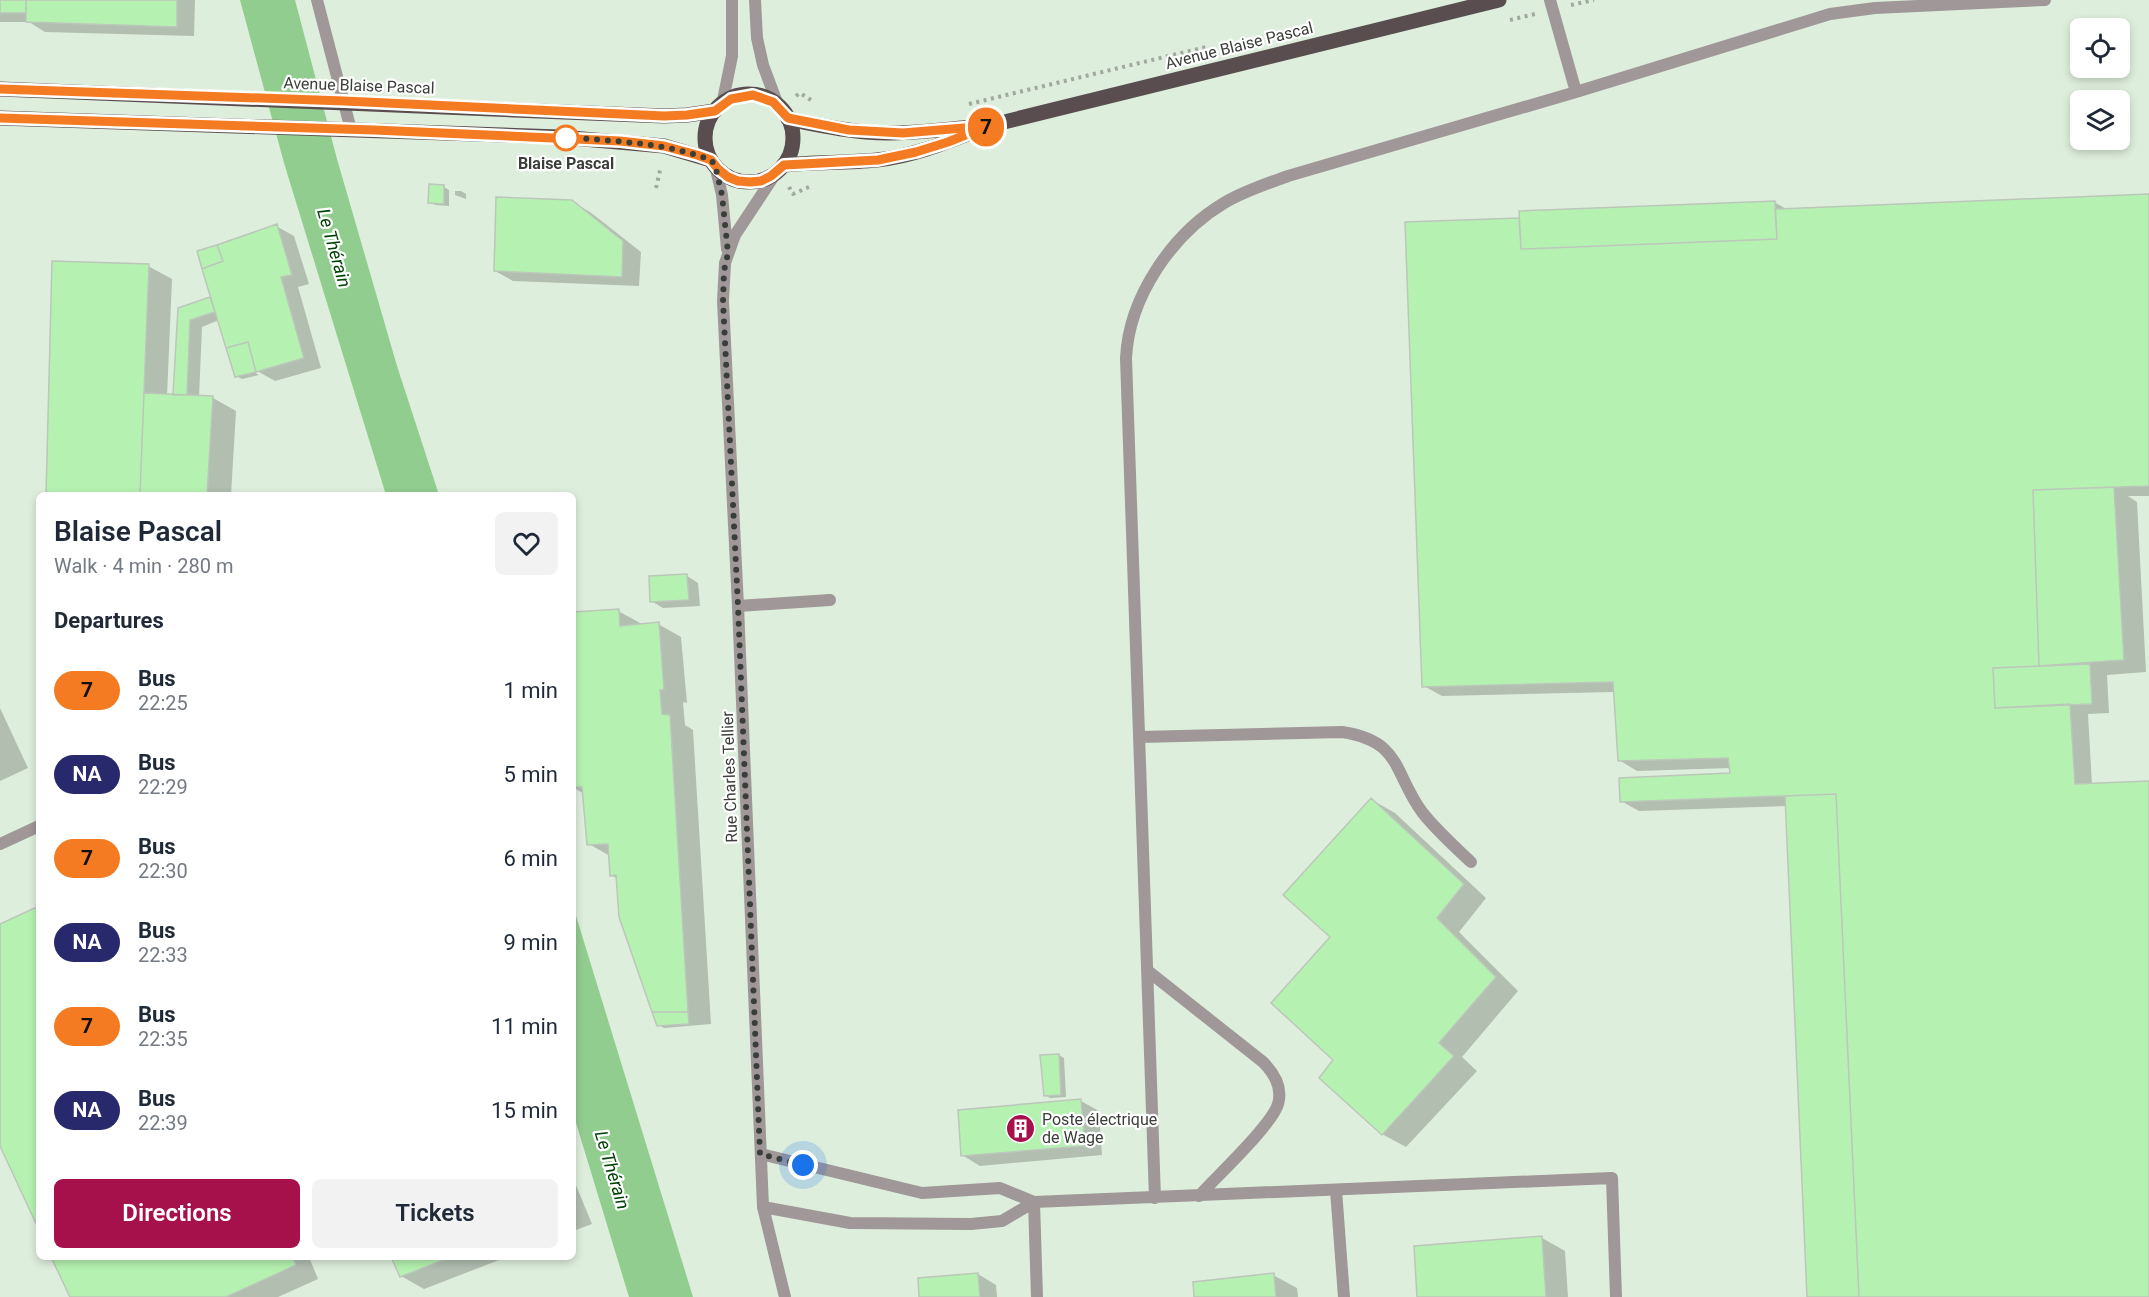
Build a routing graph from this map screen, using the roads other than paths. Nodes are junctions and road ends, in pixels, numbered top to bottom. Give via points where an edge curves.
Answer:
1 (317, 0) edge
2 (732, 0) edge
3 (755, 0) edge
4 (1499, 0) edge
5 (1550, 0) edge
6 (2045, 0) edge
7 (0, 89) edge
8 (1576, 92) junction
9 (337, 101) junction
10 (778, 105) junction
11 (719, 108) junction
12 (0, 118) edge
13 (788, 118) junction
14 (988, 126) junction
15 (345, 130) junction
16 (713, 163) junction
17 (780, 169) junction
18 (728, 253) junction
19 (830, 600) dead end
20 (738, 606) junction
21 (1140, 737) junction
22 (36, 827) edge
23 (0, 843) edge
24 (1471, 862) dead end
25 (1148, 971) junction
26 (760, 1154) junction
27 (1336, 1190) junction
28 (1198, 1196) junction
29 (1155, 1198) junction
30 (1034, 1202) junction
31 (763, 1207) junction
32 (785, 1297) edge
33 (1037, 1297) edge
34 (1344, 1297) edge
35 (1616, 1297) edge

1 - 9 street
2 - 11 street via 732,56
3 - 10 street via 757,38
4 - 14 main road, Avenue Blaise Pascal
5 - 8 street
6 - 8 street via 1875,8 1830,14
7 - 9 main road, Avenue Blaise Pascal
8 - 21 street via 1263,185 1203,218 1161,264 1131,322 1126,348
9 - 11 main road, Avenue Blaise Pascal via 664,116
9 - 15 street
10 - 11 main road, Avenue Blaise Pascal via 753,95 736,97
10 - 13 main road
11 - 16 main road via 707,127
12 - 15 main road, Avenue Blaise Pascal
13 - 14 main road, Avenue Blaise Pascal via 843,130 886,133
13 - 17 main road via 793,145
14 - 17 main road, Avenue Blaise Pascal via 888,158
15 - 16 main road, Avenue Blaise Pascal via 620,141 664,146
16 - 17 main road, Avenue Blaise Pascal via 728,177 744,182 761,181
16 - 18 street, Rue Charles Tellier via 722,195
17 - 18 street, Rue Charles Tellier
18 - 20 street, Rue Charles Tellier via 723,301
19 - 20 street
20 - 26 street, Rue Charles Tellier
21 - 24 street via 1342,732 1367,738 1389,753 1420,810
21 - 25 street
22 - 23 street
25 - 28 street via 1263,1062 1278,1085 1278,1104 1270,1120
25 - 29 street
26 - 30 street via 922,1193 999,1188
26 - 31 street, Rue Charles Tellier
27 - 28 street
27 - 34 street
27 - 35 street via 1612,1178
28 - 29 street
29 - 30 street
30 - 31 street via 1002,1221 971,1224 850,1223
30 - 33 street
31 - 32 street, Rue Charles Tellier

